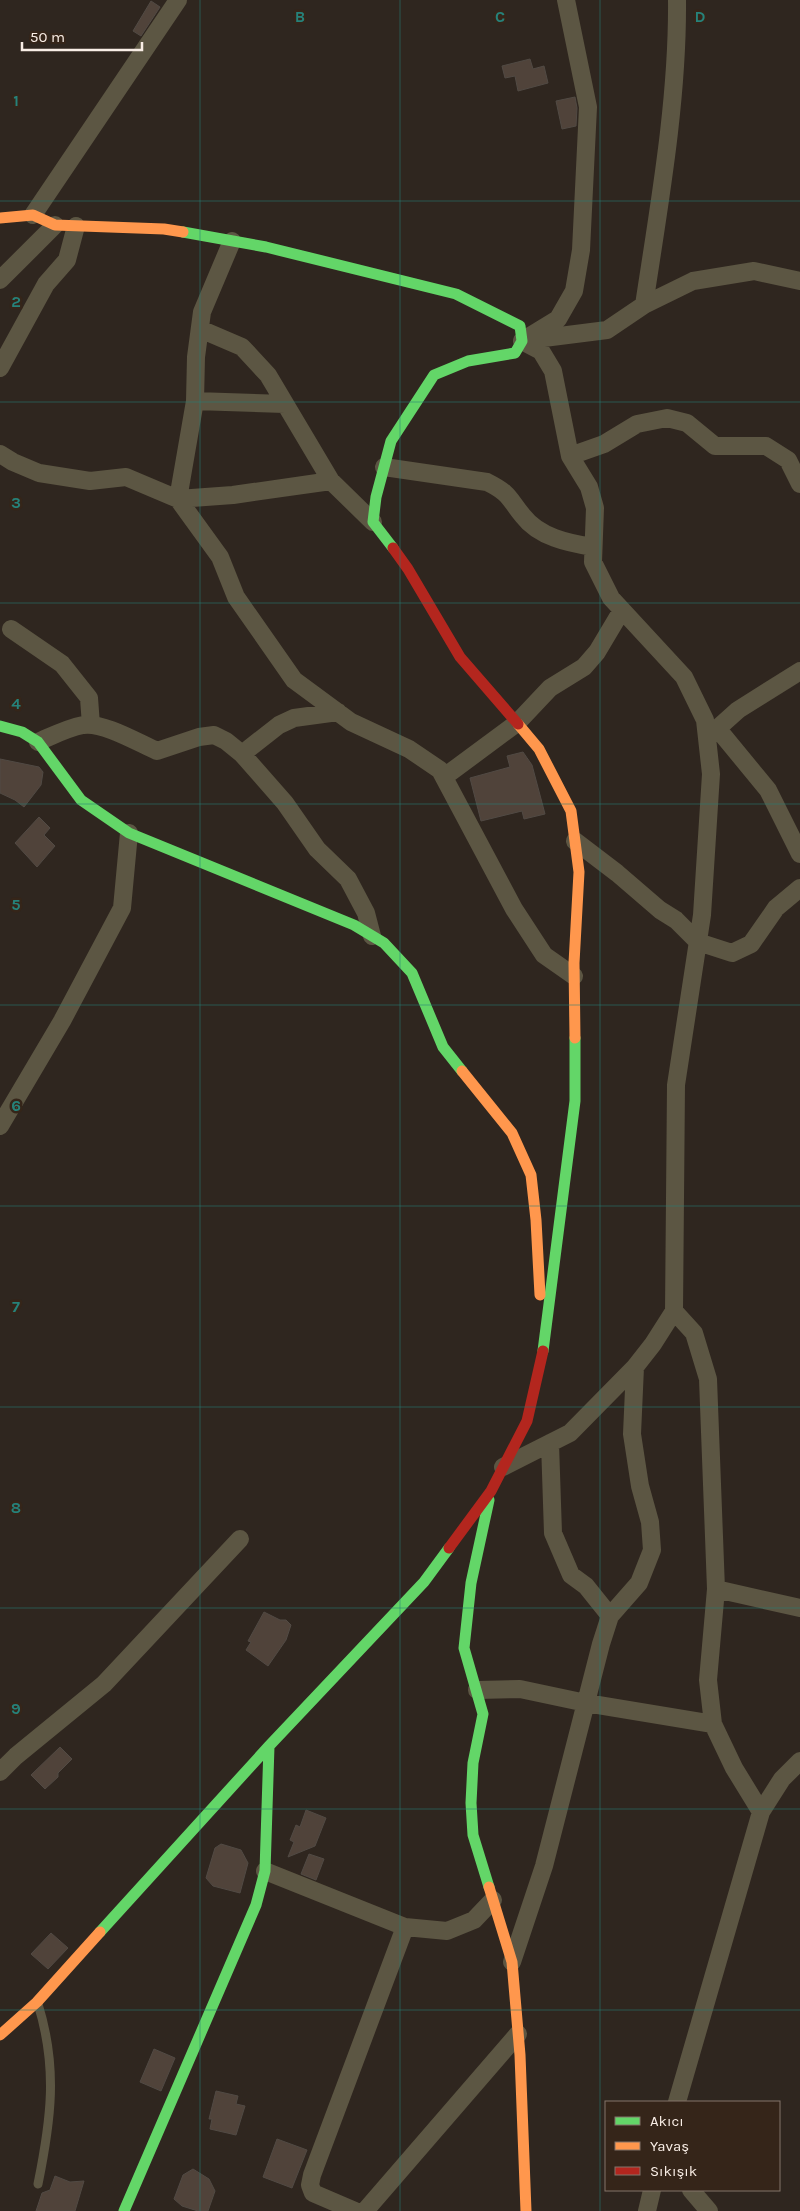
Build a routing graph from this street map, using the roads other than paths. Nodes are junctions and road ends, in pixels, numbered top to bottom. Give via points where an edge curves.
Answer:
1 (178, 0) edge
2 (566, 0) edge
3 (677, 0) edge
4 (33, 215) junction
5 (0, 218) edge
6 (55, 225) junction
7 (76, 226) junction
8 (232, 241) junction
9 (0, 280) edge
10 (800, 281) edge
11 (644, 305) junction
12 (200, 329) junction
13 (522, 341) junction
14 (0, 368) edge
15 (195, 401) junction
16 (285, 404) junction
17 (0, 454) edge
18 (570, 456) junction
19 (384, 467) junction
20 (331, 481) junction
21 (800, 484) edge
22 (178, 499) junction
23 (373, 522) junction
24 (593, 547) junction
25 (622, 610) junction
26 (11, 629) dead end
27 (800, 671) edge
28 (338, 712) junction
29 (517, 723) junction
30 (91, 725) junction
31 (0, 726) edge
32 (712, 733) junction
33 (38, 742) junction
34 (242, 754) junction
35 (444, 777) junction
36 (129, 833) junction
37 (575, 841) junction
38 (800, 854) edge
39 (800, 888) edge
40 (372, 936) junction
41 (698, 942) junction
42 (574, 976) junction
43 (0, 1126) edge
44 (674, 1311) junction
45 (543, 1349) junction
46 (635, 1367) junction
47 (550, 1443) junction
48 (504, 1467) junction
49 (491, 1491) junction
50 (240, 1539) dead end
51 (716, 1589) junction
52 (800, 1608) edge
53 (610, 1616) junction
54 (477, 1690) junction
55 (586, 1702) junction
56 (713, 1724) junction
57 (268, 1746) junction
58 (800, 1760) edge
59 (0, 1772) edge
60 (761, 1812) junction
61 (265, 1871) junction
62 (493, 1900) junction
63 (405, 1926) junction
64 (512, 1962) junction
65 (37, 2002) junction
66 (0, 2034) edge
67 (518, 2034) junction
68 (677, 2101) edge
69 (38, 2184) dead end
70 (652, 2191) edge
71 (692, 2191) edge
72 (124, 2211) edge
73 (355, 2211) edge
74 (365, 2211) edge
75 (526, 2211) edge
76 (646, 2211) edge
77 (709, 2211) edge

1 - 4 street
2 - 13 street via 588,107 581,250 574,292 558,319
3 - 11 street via 677,48
4 - 5 street
4 - 6 street
6 - 7 street
6 - 9 street
7 - 8 street via 164,229
7 - 14 street via 67,260 46,284
8 - 12 street via 202,312
8 - 13 street via 456,294 520,326
10 - 11 street via 754,271 693,281
11 - 13 street via 607,330
12 - 15 street
12 - 16 street via 242,346 268,375
13 - 18 street via 541,351 553,371
13 - 19 street via 515,353 468,361 434,375 391,441
15 - 16 street
15 - 22 street
16 - 20 street
17 - 22 street via 39,473 90,480 126,477
18 - 21 street via 604,444 637,424 667,418 687,423 715,446 766,446 788,460
18 - 24 street via 589,487 595,508
19 - 23 street
19 - 24 street via 487,482 511,498 523,517 544,534
20 - 22 street via 234,495
20 - 23 street
22 - 28 street via 220,557 236,597 294,680
23 - 29 street via 408,568 460,657
24 - 25 street via 593,562 611,598
25 - 29 street via 584,667 550,688
25 - 32 street via 684,677
26 - 30 street via 62,664 89,698
27 - 32 street via 738,710
28 - 34 street via 294,718 279,725
28 - 35 street via 351,722 409,749 440,770
29 - 35 street
29 - 37 street via 539,749 571,811
30 - 33 street via 65,730
30 - 34 street via 157,750 214,735
31 - 33 street via 22,732
32 - 38 street via 768,790
32 - 41 street
33 - 36 street via 81,800
34 - 40 street via 285,803 317,849 348,879 366,913
35 - 42 street via 514,909 544,955
36 - 40 street via 354,925
36 - 43 street via 122,908 79,990
37 - 41 street via 676,920
37 - 42 street via 578,872
39 - 41 street via 776,908 751,944 732,953
40 - 45 street via 384,943 412,974 443,1047 512,1132 531,1175
41 - 44 street via 676,1085
42 - 45 street via 575,1101
44 - 46 street
44 - 51 street via 694,1333 708,1379
45 - 48 street via 527,1421
46 - 47 street via 570,1433
46 - 53 street via 632,1434 640,1486 650,1522 652,1550 639,1583
47 - 48 street
47 - 53 street via 553,1533 571,1575 586,1586
48 - 49 street
49 - 54 street via 471,1583 464,1648
49 - 57 street via 424,1582
50 - 59 street via 104,1684
51 - 52 street
51 - 56 street via 708,1680
53 - 55 street
54 - 55 street via 520,1689
54 - 62 street via 482,1714 473,1763 473,1835
55 - 56 street
55 - 64 street via 544,1866
56 - 60 street via 734,1768
57 - 61 street
57 - 65 street
58 - 60 street via 782,1779
60 - 68 street
61 - 63 street
61 - 72 street via 256,1904
62 - 63 street via 474,1920 447,1931
62 - 64 street
63 - 73 street via 310,2185 313,2193
64 - 67 street
65 - 66 street
65 - 69 lane via 50,2054 51,2080 48,2135
67 - 74 street
67 - 75 street
70 - 76 street
71 - 77 street

